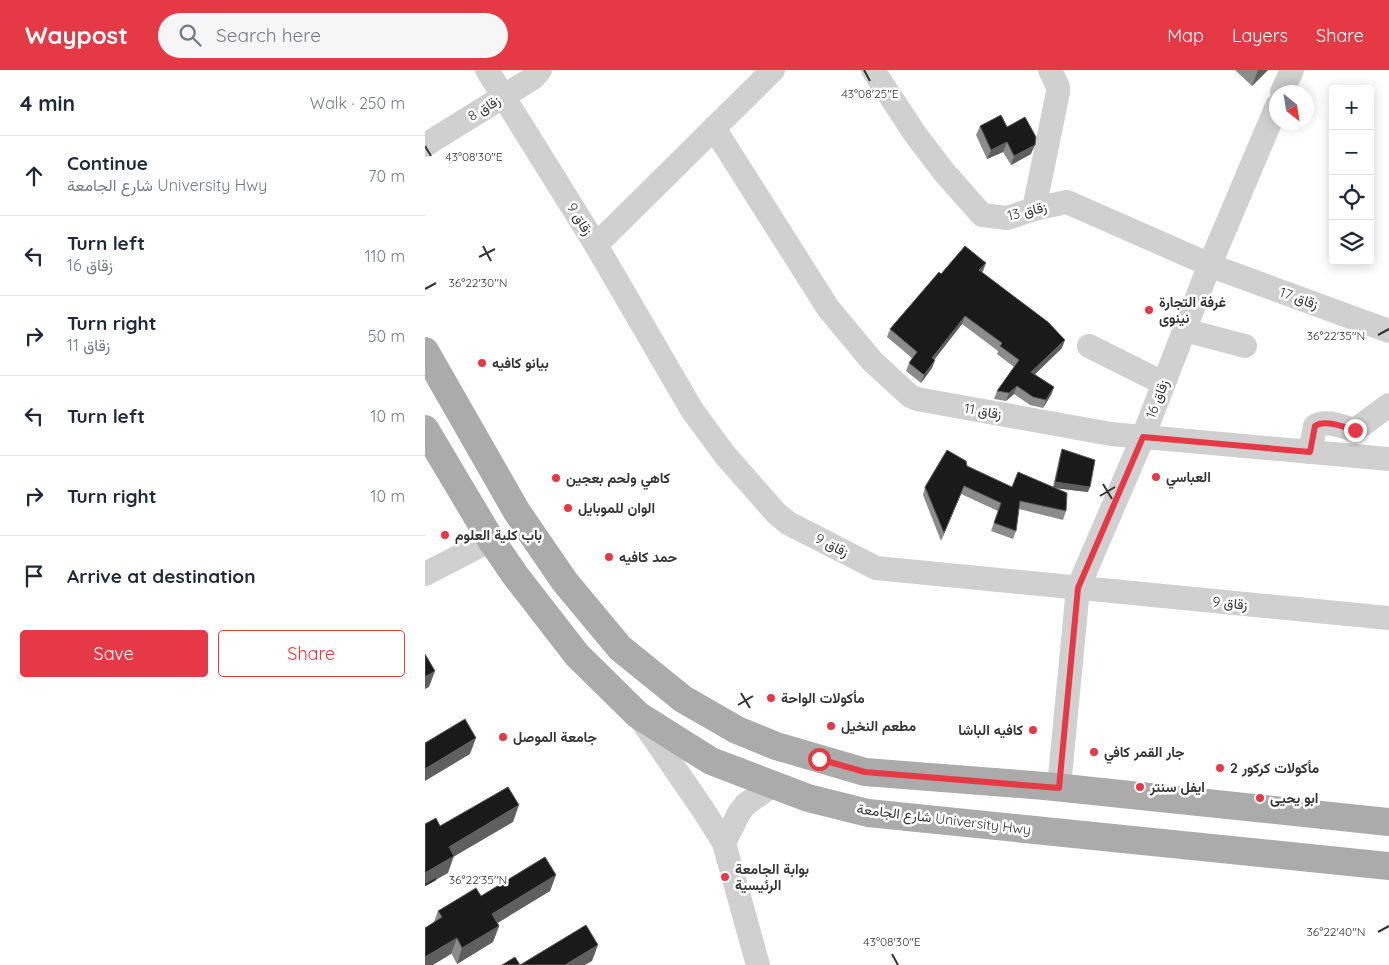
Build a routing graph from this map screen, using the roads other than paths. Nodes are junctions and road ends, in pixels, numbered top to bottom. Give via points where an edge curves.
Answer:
1 (487, 70) edge
2 (541, 70) edge
3 (773, 70) edge
4 (873, 70) edge
5 (1050, 70) edge
6 (1292, 70) edge
7 (1285, 85) edge
8 (503, 97) junction
9 (1269, 125) edge
10 (714, 128) junction
11 (425, 145) edge
12 (1034, 208) junction
13 (596, 246) junction
14 (1210, 264) junction
15 (1184, 330) junction
16 (1389, 331) edge
17 (1089, 346) dead end
18 (1245, 346) dead end
19 (425, 351) edge
20 (1163, 383) junction
21 (1389, 405) edge
22 (425, 429) edge
23 (1143, 437) junction
24 (1310, 452) junction
25 (1389, 459) edge
26 (491, 540) junction
27 (425, 574) edge
28 (1078, 588) junction
29 (1389, 618) edge
30 (638, 715) junction
31 (773, 785) junction
32 (1059, 788) junction
33 (1389, 822) edge
34 (725, 843) junction
35 (1389, 866) edge
36 (758, 965) edge

1 - 8 street, زقاق 9
2 - 8 street, زقاق 8
3 - 10 street
4 - 12 street, زقاق 13 via 943,172 982,215 1007,218
5 - 12 street via 1058,92
6 - 7 street
8 - 11 street, زقاق 8
8 - 13 street, زقاق 9
9 - 14 street, زقاق 16
10 - 13 street
10 - 23 street, زقاق 11 via 828,308 872,360 910,396 1092,431
12 - 14 street, زقاق 13 via 1067,202
13 - 28 street, زقاق 9 via 692,410 725,455 788,523 876,568
14 - 15 street, زقاق 16
14 - 16 street, زقاق 17
15 - 18 street
15 - 20 street, زقاق 16
17 - 20 street
19 - 32 main road via 517,512 565,582 620,648 683,699 737,730 776,746 865,772
20 - 23 street, زقاق 16
21 - 24 street via 1355,430 1318,424
22 - 26 main road, شارع الجامعة University Hwy
23 - 24 street, زقاق 11
23 - 28 street, زقاق 16
24 - 25 street, زقاق 11
26 - 27 street
26 - 30 main road, شارع الجامعة University Hwy via 577,655
28 - 29 street, زقاق 9
28 - 32 street, زقاق 16
30 - 31 main road, شارع الجامعة University Hwy via 711,761
30 - 34 street
31 - 34 street via 746,804
31 - 35 main road, شارع الجامعة University Hwy via 808,798 868,813
32 - 33 main road
34 - 36 street

